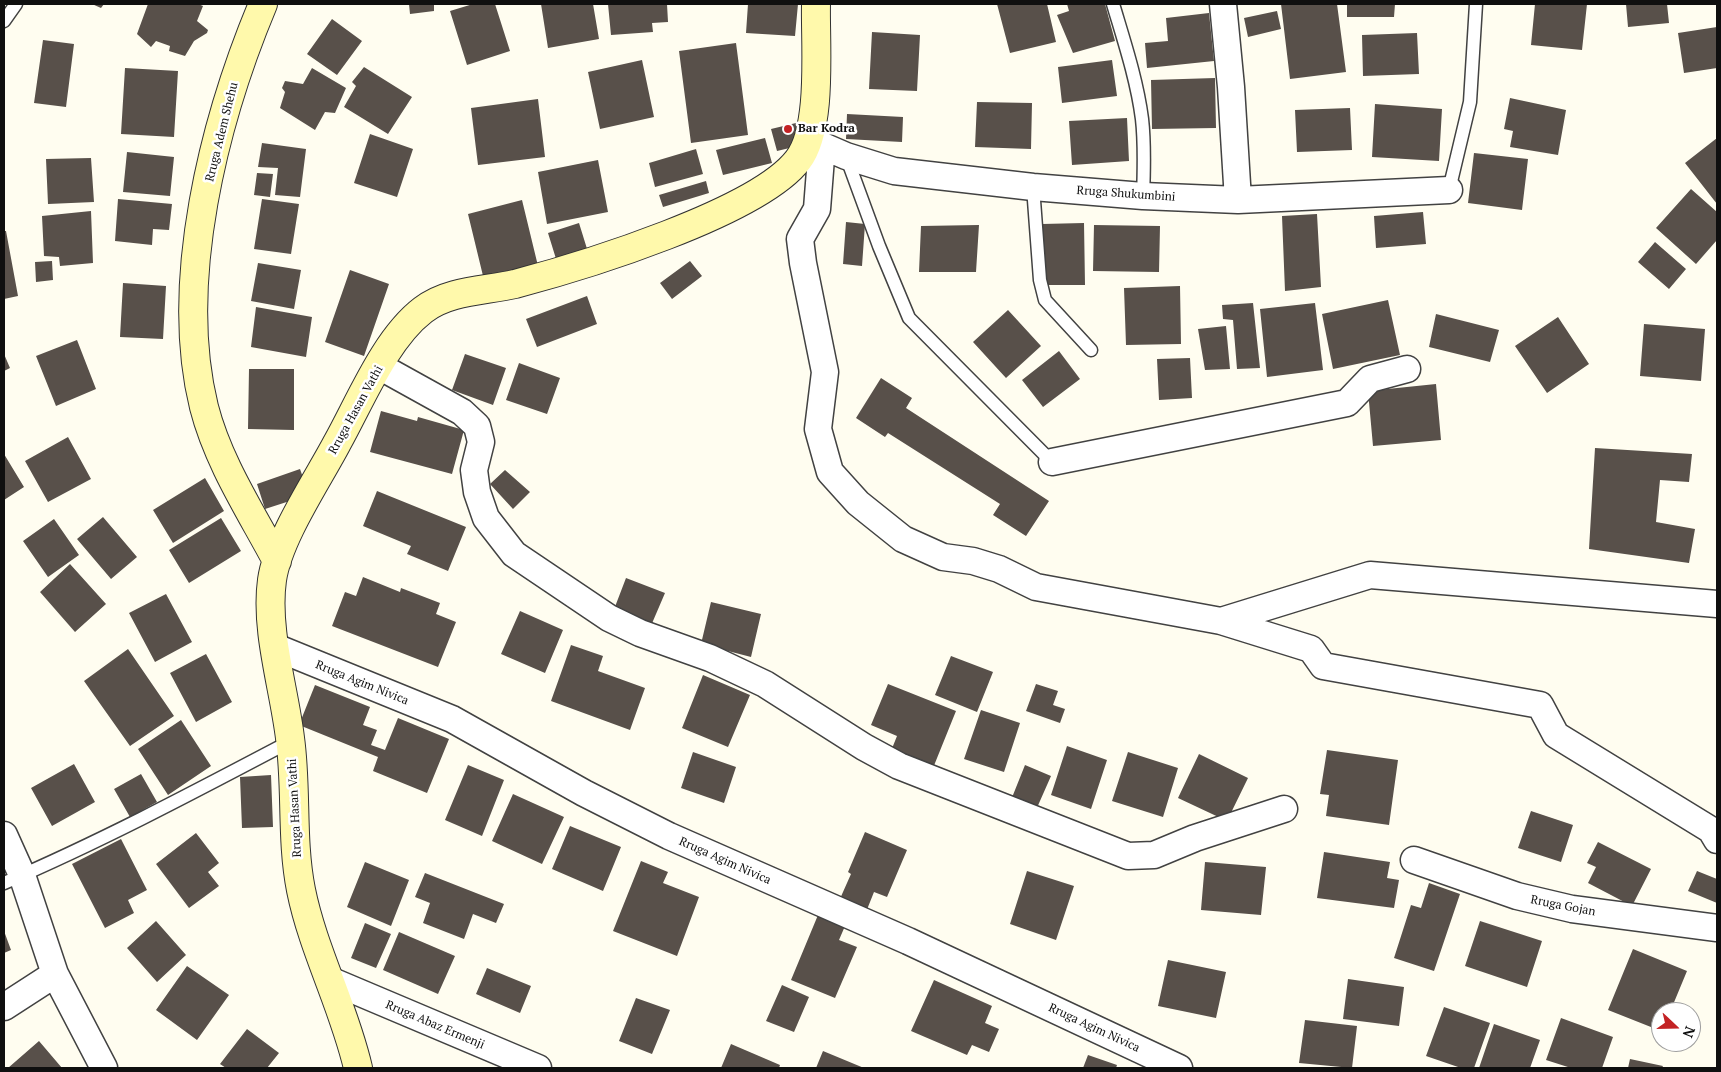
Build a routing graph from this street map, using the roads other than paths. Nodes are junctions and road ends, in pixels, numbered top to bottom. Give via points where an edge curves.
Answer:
1 (16, 4) edge
2 (263, 4) edge
3 (816, 4) edge
4 (1113, 4) edge
5 (1223, 4) edge
6 (1476, 4) edge
7 (4, 20) edge
8 (816, 143) junction
9 (846, 156) junction
10 (1033, 187) junction
11 (1449, 190) joint
12 (1143, 196) junction
13 (1238, 200) junction
14 (1091, 350) dead end
15 (380, 366) junction
16 (1407, 369) dead end
17 (1052, 462) joint
18 (277, 561) junction
19 (1717, 604) edge
20 (1221, 621) junction
21 (275, 647) junction
22 (291, 740) junction
23 (1284, 810) dead end
24 (4, 835) edge
25 (1717, 840) edge
26 (1414, 860) dead end
27 (13, 879) edge
28 (1717, 928) edge
29 (54, 974) junction
30 (332, 981) junction
31 (4, 1007) edge
32 (104, 1068) edge
33 (358, 1068) edge
34 (538, 1068) edge
35 (1179, 1068) edge

1 - 7 lane
2 - 18 street, Rruga Adem Shehu via 242,55 217,142 200,226 195,265 196,362 204,407 217,447
3 - 8 street, Rruga Hasan Vathi
4 - 12 lane via 1142,119
5 - 13 street
6 - 11 lane via 1470,102
8 - 9 street, Rruga Shukumbini
8 - 15 street, Rruga Hasan Vathi via 780,177 749,198 705,219 542,277 443,299 423,310 399,335
8 - 20 street via 817,209 800,239 825,372 818,430 830,472 858,503 903,540 943,557 999,569 1036,587
9 - 10 street, Rruga Shukumbini via 894,171
9 - 17 lane via 909,318
10 - 12 street, Rruga Shukumbini
10 - 14 lane via 1040,280 1045,300
11 - 13 street, Rruga Shukumbini
12 - 13 street, Rruga Shukumbini
15 - 18 street, Rruga Hasan Vathi
15 - 23 street via 462,412 477,426 482,442 474,470 477,492 486,518 514,554 609,618 640,633 710,658 765,684 899,766 1128,856 1154,855 1195,838
16 - 17 street via 1370,379 1346,403
18 - 21 street, Rruga Hasan Vathi via 271,602
19 - 20 street via 1370,575
20 - 25 street via 1311,649 1323,666 1540,705 1556,735 1711,830
21 - 22 street, Rruga Hasan Vathi
21 - 35 street, Rruga Agim Nivica via 452,719 669,836 908,941
22 - 27 lane via 159,811
22 - 30 street, Rruga Hasan Vathi via 301,890
24 - 27 street
26 - 28 street, Rruga Gojan via 1517,896 1572,909
27 - 29 street
29 - 31 street
29 - 32 street
30 - 33 street, Rruga Hasan Vathi
30 - 34 street, Rruga Abaz Ermenji

